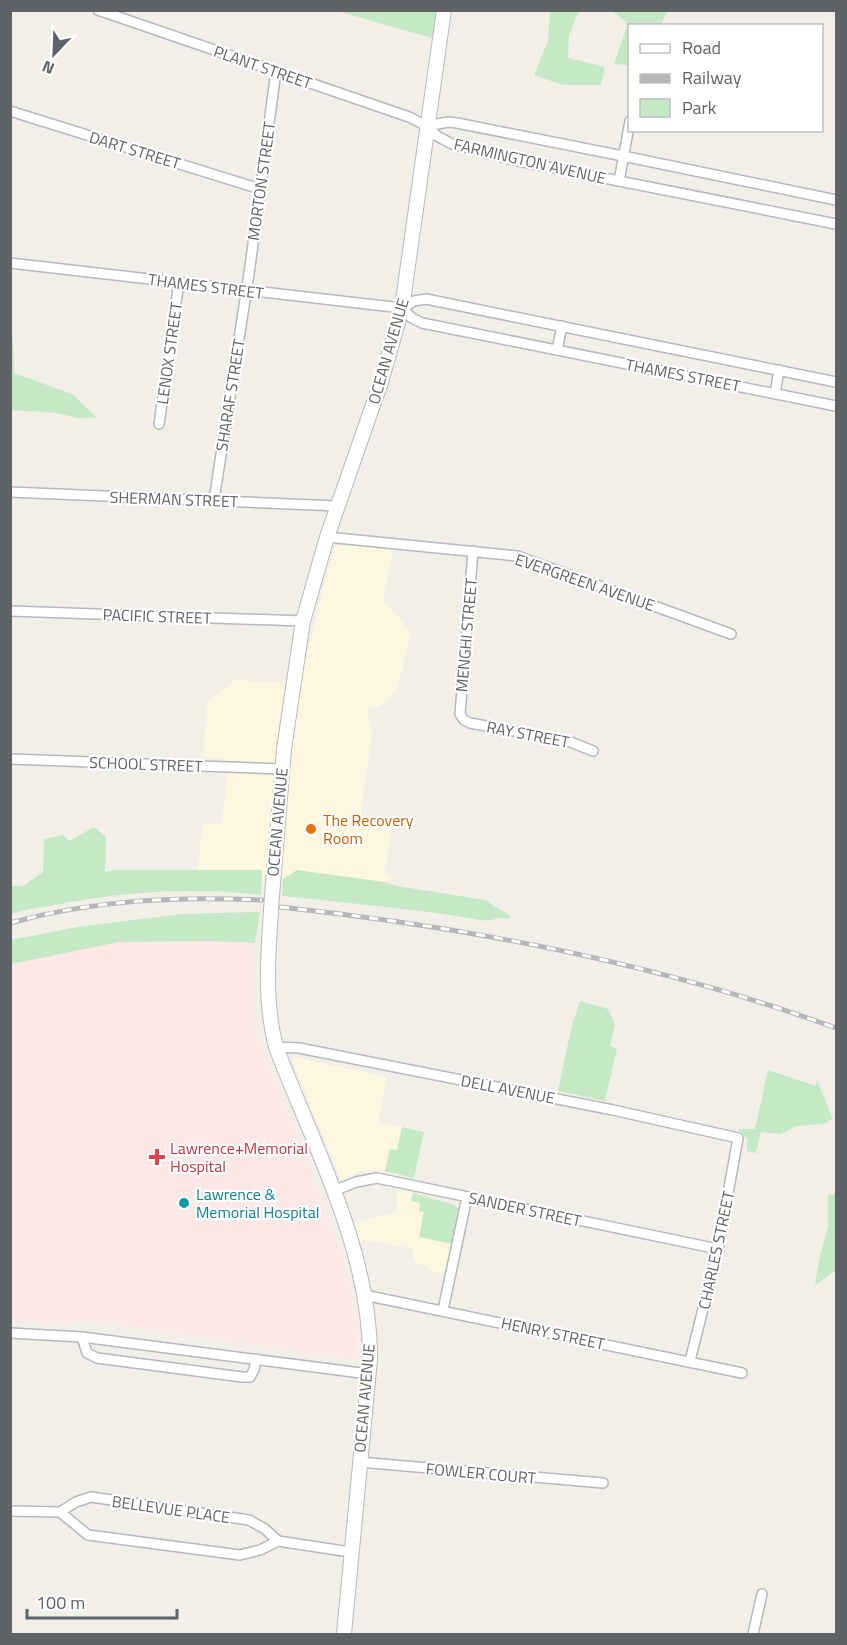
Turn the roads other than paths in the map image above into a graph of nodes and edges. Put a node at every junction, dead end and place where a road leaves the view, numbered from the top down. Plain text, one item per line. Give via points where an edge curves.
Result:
1 (98, 10) edge
2 (444, 10) edge
3 (276, 71) junction
4 (10, 111) edge
5 (427, 126) junction
6 (628, 132) edge
7 (623, 156) junction
8 (619, 181) junction
9 (260, 189) junction
10 (837, 201) edge
11 (837, 224) edge
12 (10, 264) edge
13 (179, 282) junction
14 (246, 290) junction
15 (402, 308) junction
16 (562, 326) junction
17 (557, 350) junction
18 (779, 370) junction
19 (837, 382) edge
20 (775, 393) junction
21 (837, 405) edge
22 (159, 424) dead end
23 (10, 492) edge
24 (214, 500) junction
25 (338, 506) junction
26 (327, 537) junction
27 (473, 551) junction
28 (10, 612) edge
29 (303, 621) junction
30 (731, 633) dead end
31 (462, 718) joint
32 (593, 751) dead end
33 (10, 759) edge
34 (282, 770) junction
35 (276, 1047) junction
36 (738, 1138) joint
37 (333, 1191) junction
38 (467, 1197) junction
39 (718, 1249) junction
40 (364, 1295) junction
41 (442, 1310) junction
42 (10, 1334) edge
43 (82, 1337) junction
44 (256, 1359) junction
45 (690, 1361) junction
46 (742, 1372) dead end
47 (369, 1374) junction
48 (359, 1462) junction
49 (603, 1483) dead end
50 (10, 1511) edge
51 (60, 1512) junction
52 (278, 1541) junction
53 (350, 1552) junction
54 (762, 1594) dead end
55 (344, 1635) edge
56 (753, 1635) edge

1 - 3 street, PLANT STREET
2 - 5 main road, OCEAN AVENUE
3 - 5 street, PLANT STREET
3 - 9 street, MORTON STREET
4 - 9 street, DART STREET
5 - 7 street, FARMINGTON AVENUE via 457,123
5 - 8 street, FARMINGTON AVENUE via 444,140 469,149
5 - 15 main road, OCEAN AVENUE
6 - 7 street
7 - 8 street
7 - 10 street, FARMINGTON AVENUE
8 - 11 street, FARMINGTON AVENUE
9 - 14 street, MORTON STREET
12 - 13 street, THAMES STREET
13 - 14 street, THAMES STREET
13 - 22 street, LENOX STREET
14 - 15 street, THAMES STREET
14 - 24 street, SHARAF STREET
15 - 16 street, THAMES STREET via 426,300
15 - 17 street, THAMES STREET via 422,323
15 - 25 main road, OCEAN AVENUE
16 - 17 street
16 - 18 street, THAMES STREET
17 - 20 street, THAMES STREET
18 - 19 street, THAMES STREET
18 - 20 street
20 - 21 street, THAMES STREET
23 - 24 street, SHERMAN STREET
24 - 25 street, SHERMAN STREET
25 - 26 main road, OCEAN AVENUE
26 - 27 street, EVERGREEN AVENUE
26 - 29 main road, OCEAN AVENUE
27 - 30 street, EVERGREEN AVENUE via 517,556
27 - 31 street, MENGHI STREET via 459,705
28 - 29 street, PACIFIC STREET
29 - 34 main road, OCEAN AVENUE
31 - 32 street, RAY STREET via 475,724 568,741
33 - 34 street, SCHOOL STREET
34 - 35 main road, OCEAN AVENUE, bridge via 267,996
35 - 36 street, DELL AVENUE via 298,1048 613,1110
35 - 37 main road, OCEAN AVENUE
36 - 39 street, CHARLES STREET
37 - 38 street, SANDER STREET via 377,1178
37 - 40 main road, OCEAN AVENUE
38 - 39 street, SANDER STREET
38 - 41 street
39 - 45 street, CHARLES STREET
40 - 41 street, HENRY STREET
40 - 47 main road, OCEAN AVENUE
41 - 45 street, HENRY STREET
42 - 43 street
43 - 44 street
43 - 44 street via 87,1353 97,1358 242,1377 250,1377
44 - 47 street
45 - 46 street, HENRY STREET
47 - 48 main road, OCEAN AVENUE
48 - 49 street, FOWLER COURT
48 - 53 main road, OCEAN AVENUE
50 - 51 street, BELLEVUE PLACE
51 - 52 street, BELLEVUE PLACE via 91,1497 249,1520
51 - 52 street via 88,1535 240,1555
52 - 53 street, BELLEVUE PLACE
53 - 55 main road, OCEAN AVENUE
54 - 56 street

